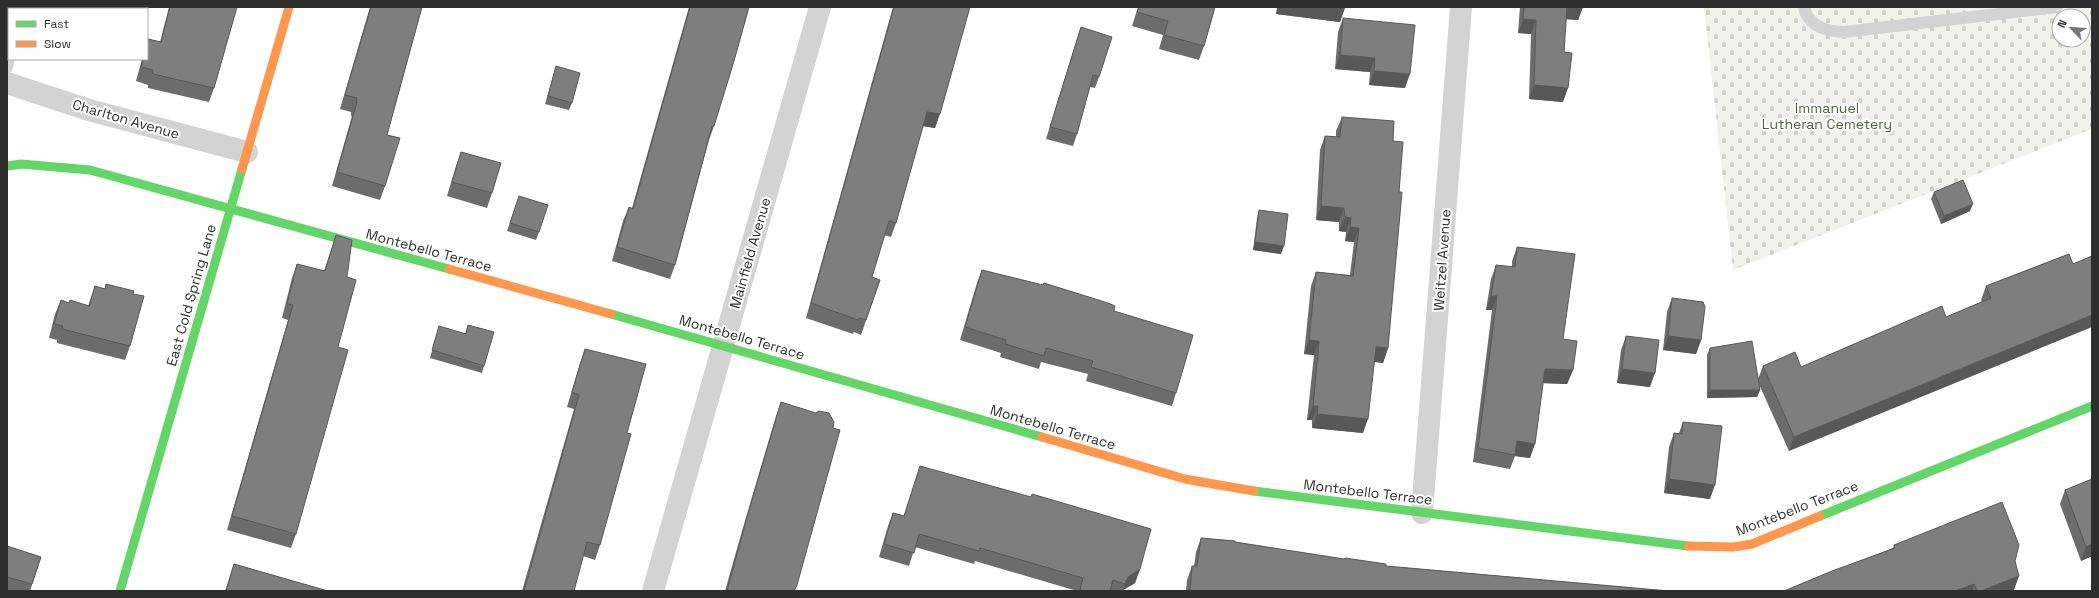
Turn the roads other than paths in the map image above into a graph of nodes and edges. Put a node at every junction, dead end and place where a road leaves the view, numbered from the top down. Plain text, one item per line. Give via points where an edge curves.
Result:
1 (289, 7) edge
2 (820, 7) edge
3 (1462, 7) edge
4 (1804, 7) edge
5 (2057, 7) edge
6 (1985, 11) edge
7 (7, 83) edge
8 (247, 152) junction
9 (7, 166) edge
10 (230, 210) junction
11 (723, 345) junction
12 (2092, 406) edge
13 (1422, 513) junction
14 (120, 591) edge
15 (653, 591) edge

1 - 8 street, East Cold Spring Lane
2 - 11 street, Mainfield Avenue
3 - 13 street, Weitzel Avenue
4 - 6 lane via 1814,24 1827,31 1844,32
5 - 6 lane
7 - 8 street, Charlton Avenue via 89,110
8 - 10 street, East Cold Spring Lane
9 - 10 street, Montebello Terrace via 21,164 90,170
10 - 11 street, Montebello Terrace
10 - 14 street, East Cold Spring Lane
11 - 13 street, Montebello Terrace via 1185,479
11 - 15 street, Mainfield Avenue
12 - 13 street, Montebello Terrace via 1752,544 1733,547 1687,546

